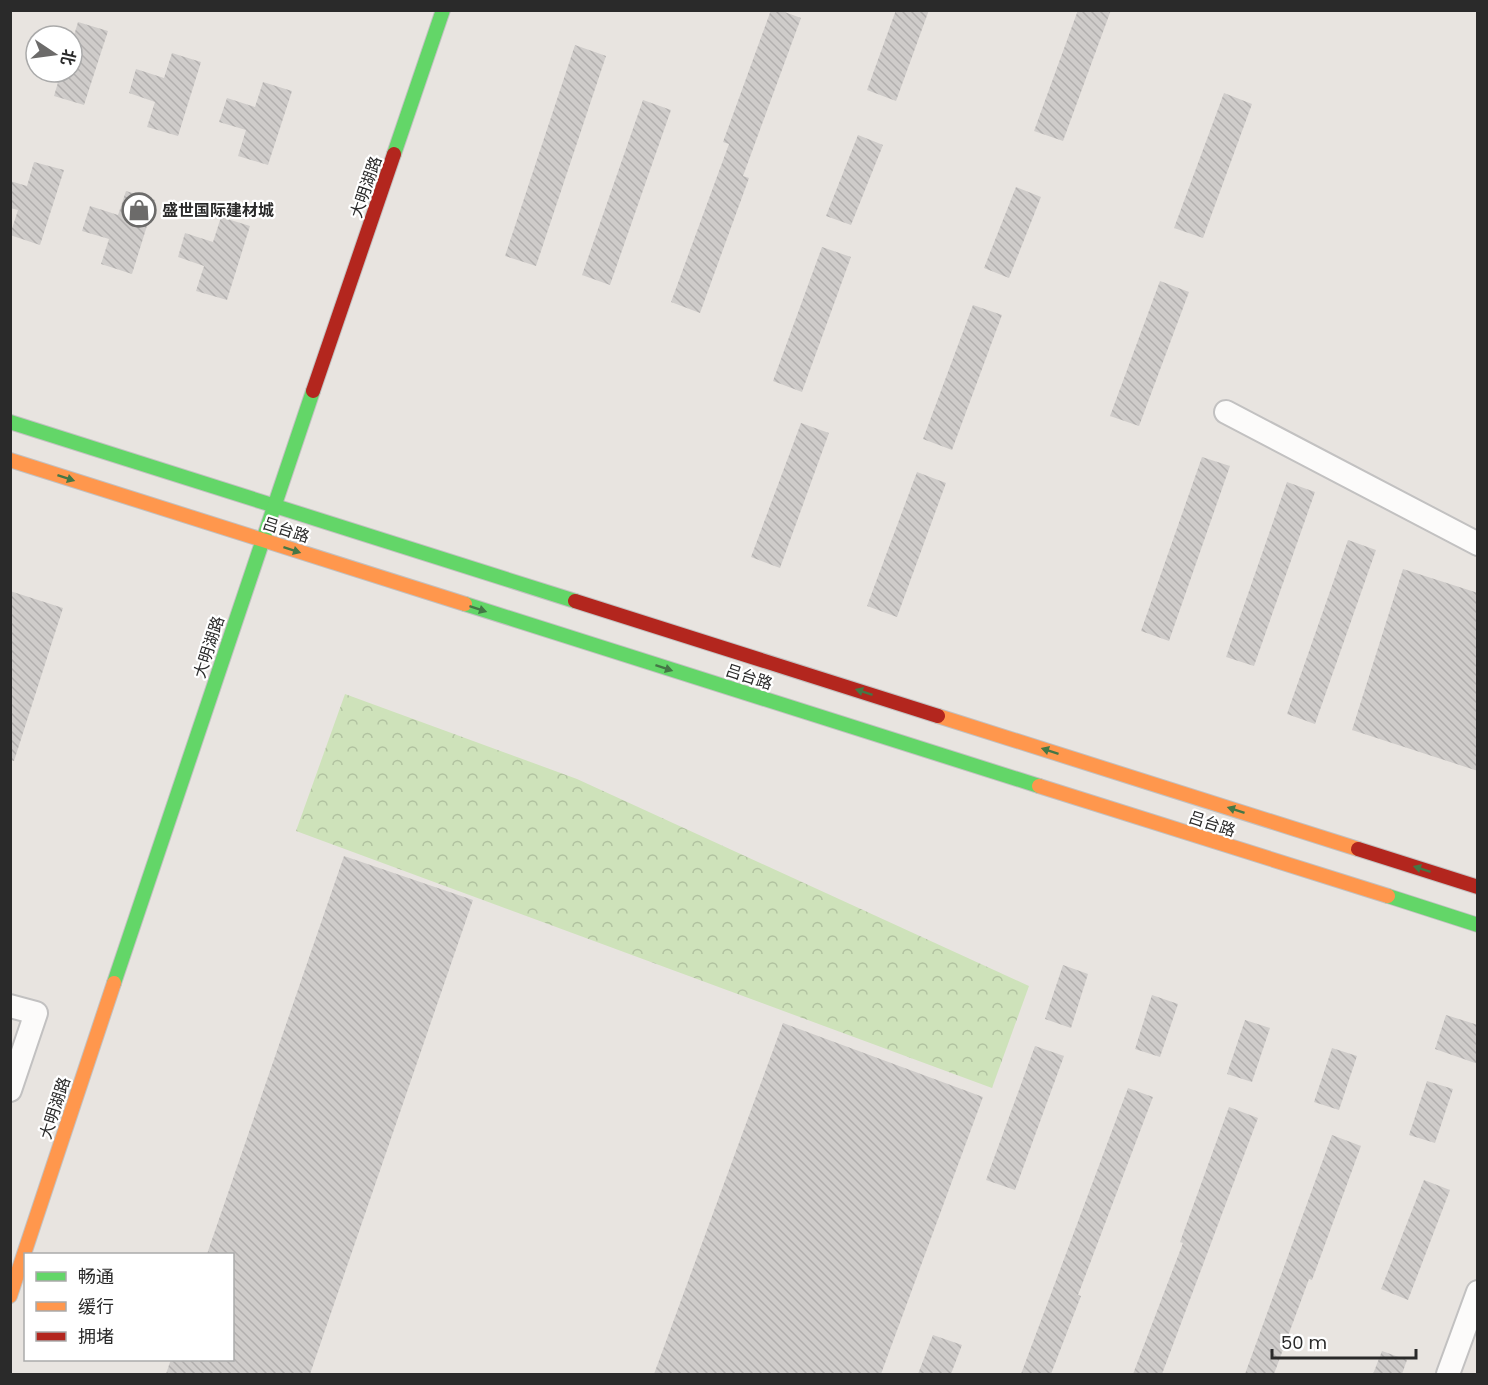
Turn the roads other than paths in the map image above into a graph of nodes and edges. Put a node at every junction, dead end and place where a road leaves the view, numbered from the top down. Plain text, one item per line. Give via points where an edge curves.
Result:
1 (443, 10) edge
2 (1226, 412) dead end
3 (10, 422) edge
4 (10, 460) edge
5 (275, 505) junction
6 (262, 540) junction
7 (1478, 544) edge
8 (1478, 886) edge
9 (1478, 926) edge
10 (10, 1006) edge
11 (10, 1090) edge
12 (24, 1253) edge
13 (24, 1254) edge
14 (1478, 1292) edge
15 (10, 1296) edge
16 (1448, 1374) edge

1 - 5 main road, 大明湖路
2 - 7 street
3 - 5 main road, 吕台路
4 -> 6 main road, 吕台路
5 - 6 main road, 大明湖路
8 -> 5 main road, 吕台路
6 -> 9 main road, 吕台路
6 - 12 main road, 大明湖路
10 - 11 street via 36,1013
13 - 15 main road, 大明湖路
14 - 16 street

